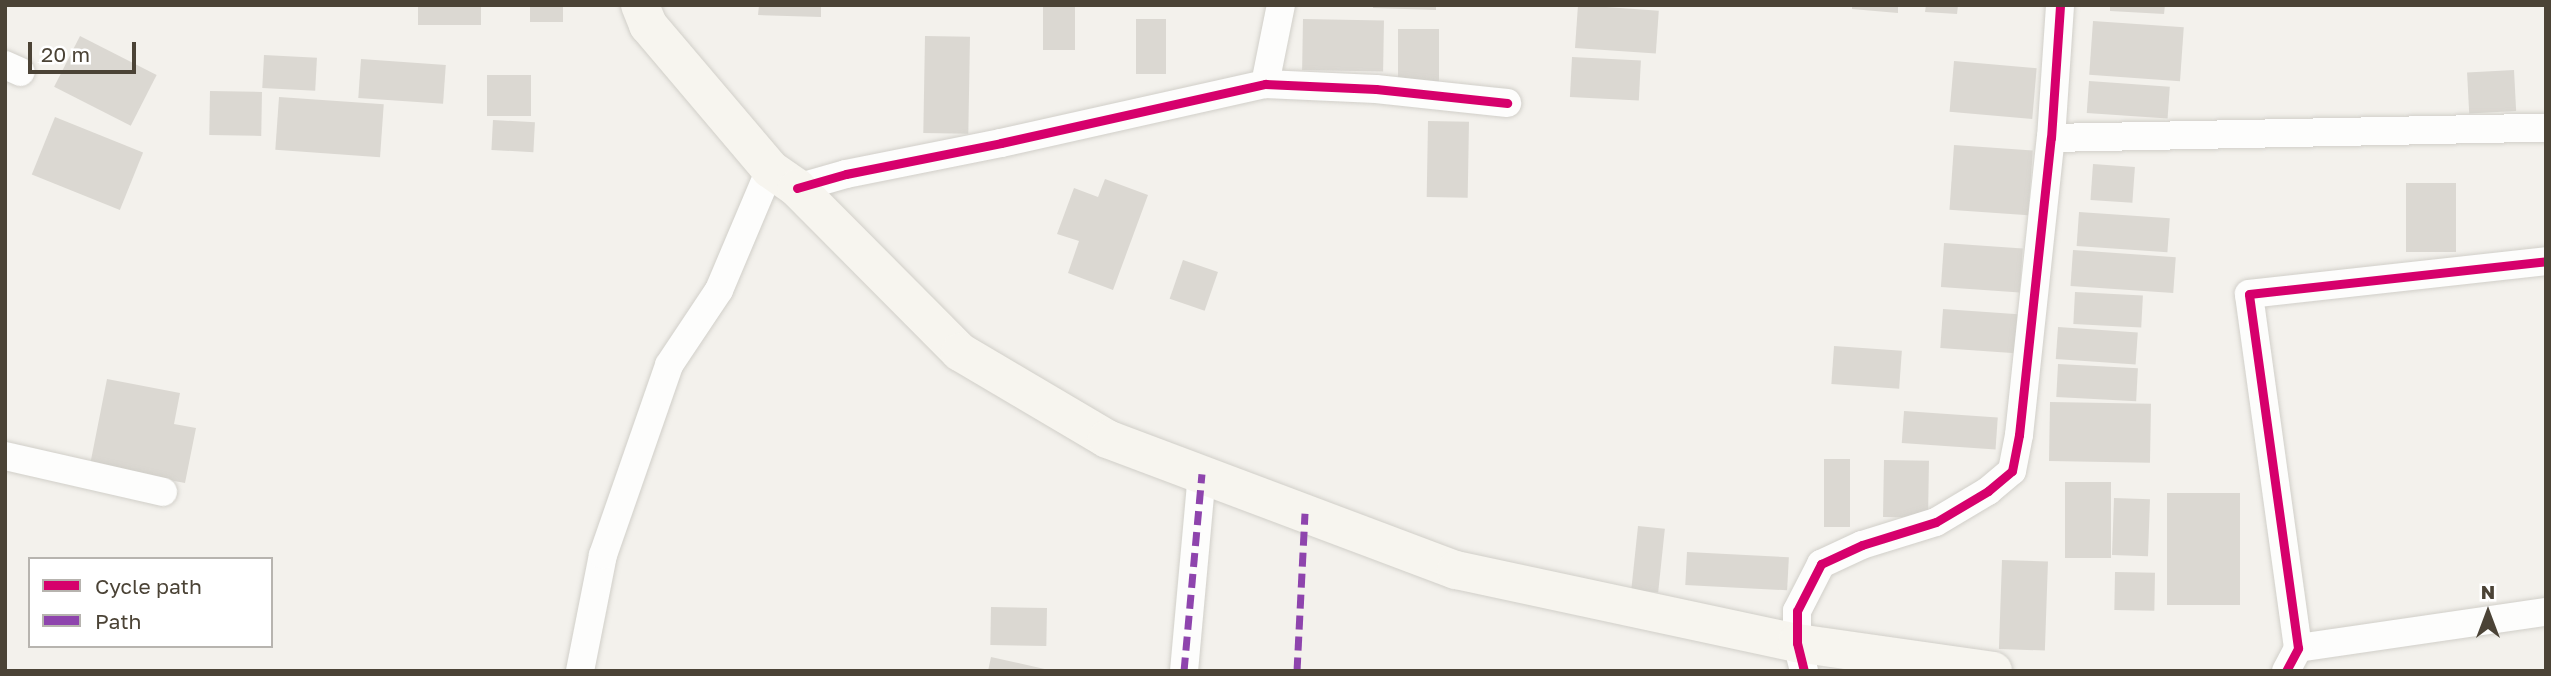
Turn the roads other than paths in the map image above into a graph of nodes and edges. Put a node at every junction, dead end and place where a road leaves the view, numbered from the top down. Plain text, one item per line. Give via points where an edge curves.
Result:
1 (640, 5) edge
2 (1281, 5) edge
3 (2060, 5) edge
4 (1265, 83) junction
5 (1507, 103) dead end
6 (2546, 128) edge
7 (2051, 138) junction
8 (783, 179) junction
9 (2546, 261) edge
10 (5, 456) edge
11 (1202, 474) junction
12 (163, 492) dead end
13 (2546, 612) edge
14 (1800, 657) edge
15 (2292, 660) edge
16 (580, 671) edge
17 (1184, 671) edge
18 (1993, 671) edge

1 - 8 main road via 648,25
2 - 4 street
3 - 7 street
4 - 5 street
4 - 8 street via 846,174
6 - 7 street
7 - 14 street via 2012,471 1936,522 1862,545 1821,564 1797,611
8 - 11 main road via 960,352 1108,439
8 - 16 street via 669,365 604,555
9 - 15 street via 2249,295
10 - 12 street
11 - 14 main road via 1456,570
11 - 17 street
13 - 15 street
14 - 18 main road

